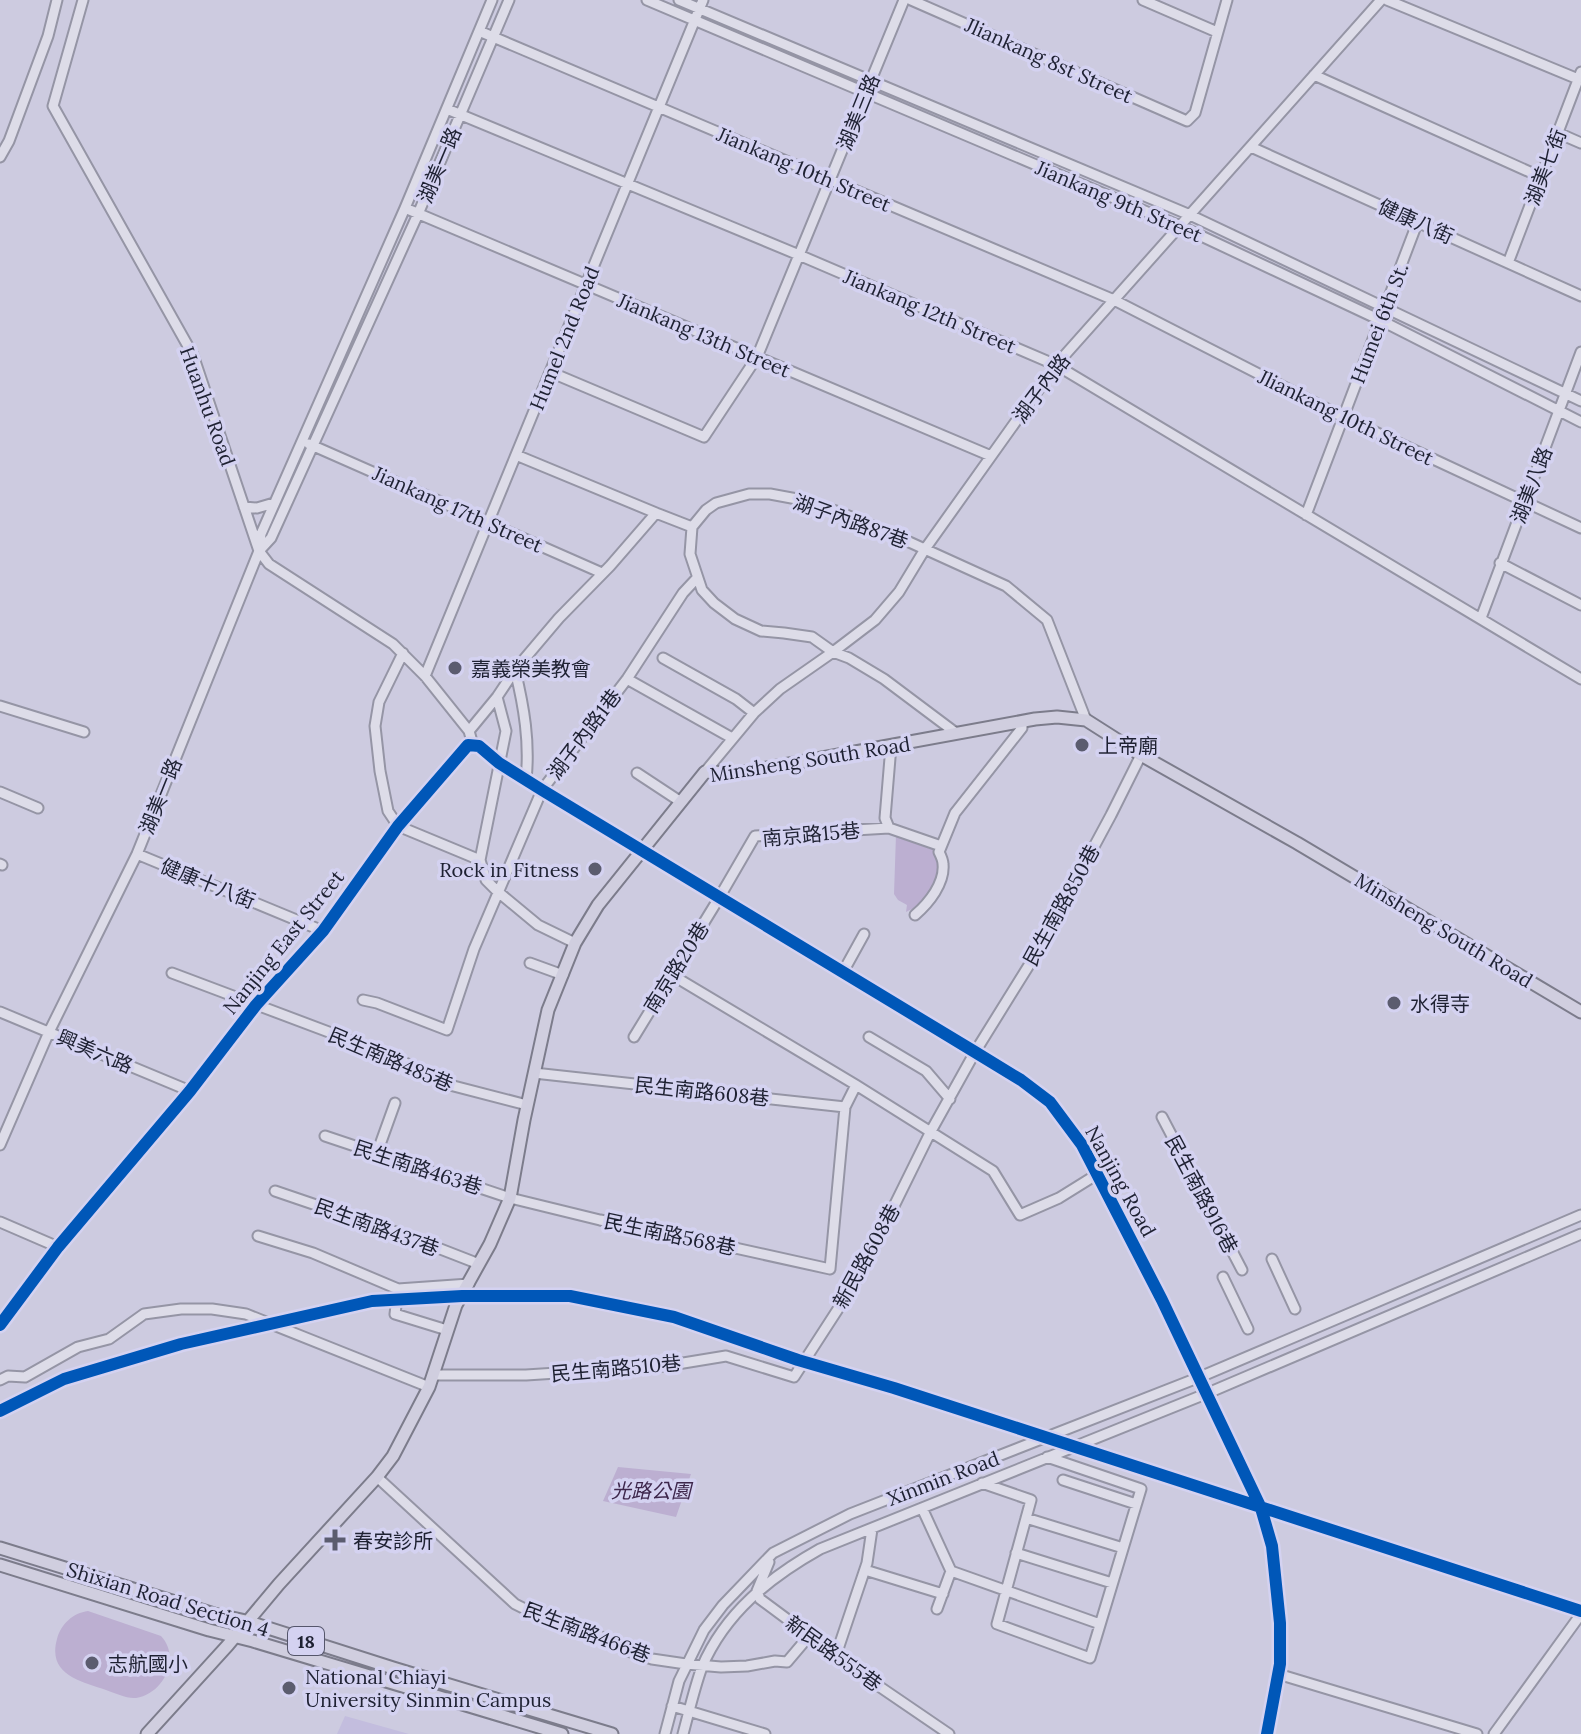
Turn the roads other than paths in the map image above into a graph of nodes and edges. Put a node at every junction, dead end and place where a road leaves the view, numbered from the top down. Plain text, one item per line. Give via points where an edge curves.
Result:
1 (57, 0) edge
2 (83, 0) edge
3 (492, 0) edge
4 (509, 0) edge
5 (647, 0) edge
6 (679, 0) edge
7 (904, 0) edge
8 (911, 0) edge
9 (1143, 0) edge
10 (1227, 0) edge
11 (1381, 0) edge
12 (1387, 0) edge
13 (701, 4) edge
14 (695, 19) junction
15 (479, 31) junction
16 (1217, 32) junction
17 (493, 37) junction
18 (1314, 75) junction
19 (1580, 76) edge
20 (871, 80) junction
21 (866, 92) junction
22 (659, 106) junction
23 (447, 109) junction
24 (460, 115) junction
25 (1558, 133) junction
26 (1581, 143) edge
27 (1251, 147) junction
28 (0, 157) edge
29 (1541, 177) junction
30 (829, 181) junction
31 (627, 184) junction
32 (405, 208) junction
33 (418, 214) junction
34 (1190, 215) junction
35 (1418, 221) junction
36 (1180, 226) junction
37 (799, 255) junction
38 (1508, 263) junction
39 (586, 284) junction
40 (1581, 296) edge
41 (1114, 300) junction
42 (1385, 308) junction
43 (1380, 320) junction
44 (1581, 352) edge
45 (757, 357) junction
46 (1056, 365) junction
47 (550, 372) junction
48 (1565, 394) junction
49 (1581, 401) edge
50 (1559, 412) junction
51 (1343, 417) junction
52 (1581, 422) edge
53 (302, 440) junction
54 (313, 445) junction
55 (516, 455) junction
56 (991, 456) junction
57 (1524, 502) junction
58 (274, 503) junction
59 (244, 507) junction
60 (656, 513) junction
61 (1306, 515) junction
62 (488, 522) junction
63 (692, 527) junction
64 (1581, 528) edge
65 (925, 549) junction
66 (259, 551) junction
67 (1500, 563) junction
68 (602, 573) junction
69 (697, 578) junction
70 (1581, 605) edge
71 (1481, 618) junction
72 (833, 652) junction
73 (403, 653) junction
74 (663, 658) dead end
75 (515, 670) junction
76 (425, 676) junction
77 (627, 679) junction
78 (1581, 679) edge
79 (497, 697) junction
80 (0, 706) edge
81 (754, 713) junction
82 (1086, 720) junction
83 (1022, 722) junction
84 (469, 731) junction
85 (84, 732) dead end
86 (956, 733) junction
87 (732, 738) junction
88 (473, 745) junction
89 (891, 746) junction
90 (1141, 755) junction
91 (499, 763) junction
92 (705, 772) junction
93 (637, 773) dead end
94 (526, 780) junction
95 (542, 790) junction
96 (0, 792) edge
97 (681, 802) junction
98 (38, 808) dead end
99 (398, 826) junction
100 (889, 828) junction
101 (941, 846) junction
102 (642, 849) junction
103 (137, 854) junction
104 (480, 860) junction
105 (497, 891) junction
106 (719, 898) junction
107 (915, 915) dead end
108 (323, 931) junction
109 (864, 934) dead end
110 (575, 943) junction
111 (530, 963) dead end
112 (843, 972) junction
113 (172, 973) dead end
114 (563, 975) junction
115 (672, 975) junction
116 (363, 1000) dead end
117 (256, 1005) junction
118 (0, 1012) edge
119 (1581, 1012) edge
120 (49, 1032) junction
121 (634, 1037) dead end
122 (869, 1037) dead end
123 (975, 1052) junction
124 (534, 1073) junction
125 (856, 1085) junction
126 (190, 1091) junction
127 (950, 1099) junction
128 (395, 1103) dead end
129 (527, 1105) junction
130 (845, 1107) junction
131 (1162, 1117) dead end
132 (931, 1131) junction
133 (325, 1136) dead end
134 (0, 1145) edge
135 (377, 1153) junction
136 (1096, 1175) junction
137 (275, 1191) dead end
138 (510, 1198) junction
139 (1581, 1215) edge
140 (0, 1222) edge
141 (1581, 1234) edge
142 (258, 1236) dead end
143 (58, 1247) junction
144 (1272, 1259) dead end
145 (479, 1264) junction
146 (1242, 1270) dead end
147 (1223, 1277) dead end
148 (469, 1284) junction
149 (398, 1289) junction
150 (1295, 1309) dead end
151 (0, 1325) edge
152 (1248, 1329) dead end
153 (447, 1330) junction
154 (794, 1377) joint
155 (1200, 1377) junction
156 (0, 1380) edge
157 (432, 1381) junction
158 (1208, 1393) junction
159 (1047, 1457) junction
160 (377, 1477) junction
161 (1063, 1480) dead end
162 (982, 1483) junction
163 (1136, 1504) junction
164 (922, 1508) junction
165 (1026, 1518) junction
166 (872, 1529) junction
167 (0, 1548) edge
168 (1123, 1548) junction
169 (773, 1553) junction
170 (1016, 1553) junction
171 (0, 1565) edge
172 (865, 1570) junction
173 (951, 1571) junction
174 (1112, 1583) junction
175 (757, 1591) junction
176 (1006, 1592) junction
177 (943, 1594) junction
178 (937, 1609) dead end
179 (1581, 1614) edge
180 (246, 1621) junction
181 (1100, 1624) junction
182 (235, 1636) junction
183 (809, 1636) junction
184 (836, 1655) junction
185 (686, 1664) junction
186 (703, 1666) junction
187 (1278, 1674) junction
188 (672, 1706) junction
189 (689, 1710) junction
190 (147, 1734) edge
191 (562, 1734) edge
192 (612, 1734) edge
193 (665, 1734) edge
194 (683, 1734) edge
195 (765, 1734) edge
196 (949, 1734) edge
197 (1267, 1734) edge
198 (1477, 1734) edge
199 (1494, 1734) edge

1 - 28 street
2 - 59 street, Huanhu Road via 53,106 193,355
3 - 15 street
4 - 17 street, 湖美一路
5 - 14 street, Jiankang 9th Street
6 - 13 street, Jiankang 9th Street
7 - 20 street, 湖美三路
8 - 16 street, Jliankang 8st Street via 1187,121 1195,113
9 - 16 street
10 - 16 street
11 - 18 street, 湖子內路
12 - 19 street
13 - 14 street, Humel 2nd Road
13 - 20 street, Jiankang 9th Street
14 - 21 street, Jiankang 9th Street
14 - 22 street, Humel 2nd Road
15 - 17 street
15 - 23 street
17 - 22 street, Jiankang 10th Street
17 - 24 street, 湖美一路
18 - 27 street, 湖子內路
18 - 29 street
19 - 25 street, 湖美七街
20 - 21 street, 湖美三路
20 - 34 street, Jiankang 9th Street
21 - 30 street, 湖美三路
21 - 36 street, Jiankang 9th Street
22 - 30 street, Jiankang 10th Street
22 - 31 street, Humel 2nd Road
23 - 24 street, 湖美一路
23 - 32 street
24 - 31 street, Jiankang 12th Street
24 - 33 street, 湖美一路
25 - 26 street
25 - 29 street, 湖美七街
27 - 34 street, 湖子內路
27 - 35 street, 健康八街
29 - 38 street, 湖美七街
30 - 37 street, 湖美三路
30 - 41 street, Jiankang 10th Street
31 - 37 street, Jiankang 12th Street
31 - 39 street, Humel 2nd Road
32 - 33 street, 湖美一路
32 - 53 street
33 - 39 street, Jiankang 13th Street
33 - 54 street, 湖美一路
34 - 36 street, 湖子內路
34 - 42 street, Jiankang 9th Street
35 - 38 street, 健康八街
35 - 42 street, Humei 6th St.
36 - 41 street, 湖子內路
36 - 43 street, Jiankang 9th Street
37 - 45 street, 湖美三路
37 - 46 street, Jiankang 12th Street
38 - 40 street, 健康八街
39 - 45 street, Jiankang 13th Street
39 - 47 street, Humel 2nd Road
41 - 46 street, 湖子內路
41 - 51 street, Jliankang 10th Street
42 - 43 street, Humei 6th St.
42 - 48 street, Jiankang 9th Street
43 - 50 street, Jiankang 9th Street
43 - 51 street, Humei 6th St.
44 - 48 street, 湖美八路
45 - 47 street, 湖美三路 via 704,437
45 - 56 street, Jiankang 13th Street
46 - 56 street, 湖子內路
46 - 61 street, Jiankang 12th Street
47 - 55 street, Humel 2nd Road
48 - 49 street, Jiankang 9th Street
48 - 50 street, 湖美八路
50 - 52 street, Jiankang 9th Street
50 - 57 street, 湖美八路
51 - 57 street, Jliankang 10th Street
51 - 61 street, Humei 6th St.
53 - 54 street
53 - 58 street
54 - 62 street, Jiankang 17th Street
54 - 66 street, 湖美一路 via 271,538
55 - 60 street
55 - 62 street, Humel 2nd Road
56 - 65 street, 湖子內路
57 - 64 street, Jliankang 10th Street
57 - 67 street, 湖美八路
58 - 59 street
58 - 66 street
59 - 66 street, Huanhu Road
60 - 63 street
60 - 68 street
61 - 71 street, Jiankang 12th Street
62 - 68 street, Jiankang 17th Street
62 - 76 street, Humel 2nd Road
63 - 65 street, 湖子內路87巷 via 716,503 770,494 839,512
63 - 69 street via 690,554
65 - 72 street, 湖子內路 via 875,620
65 - 82 street, 湖子內路87巷 via 1006,586 1047,620
66 - 73 street via 269,564
66 - 103 street, 湖美一路
67 - 70 street
67 - 71 street, 湖美八路
68 - 75 street
69 - 72 street via 714,603 735,619 761,631 812,637
69 - 77 street, 湖子內路1巷
71 - 78 street, Jiankang 12th Street
72 - 81 street, 湖子內路
72 - 86 street via 884,679
73 - 76 street
73 - 99 street via 379,702 375,726 388,811
74 - 81 street
75 - 79 street
75 - 94 street via 526,722
76 - 84 street
77 - 87 street, 湖子內路1巷
77 - 95 street, 湖子內路1巷
79 - 84 street
79 - 91 street via 506,731
80 - 85 street
81 - 87 street, 湖子內路
82 - 83 main road, Minsheng South Road
82 - 90 main road, Minsheng South Road
83 - 86 main road, Minsheng South Road
83 - 101 street via 955,813
84 - 88 street
86 - 89 main road, Minsheng South Road
87 - 92 street, 湖子內路
88 - 91 street
88 - 99 street, Nanjing East Street
89 - 92 main road, Minsheng South Road via 740,773
89 - 100 street, 南京路15巷 via 885,818
90 - 119 main road, Minsheng South Road
90 - 123 street, 民生南路850巷 via 1039,949
91 - 94 street
91 - 104 street
92 - 97 main road, Minsheng South Road
93 - 97 street
94 - 95 street
95 - 102 street
95 - 105 street, 湖子內路1巷
96 - 98 street
97 - 102 main road, Minsheng South Road
99 - 104 street
99 - 108 street, Nanjing East Street
100 - 101 street, 南京路15巷
100 - 106 street, 南京路15巷 via 755,836
101 - 107 street via 939,885
102 - 106 street, Nanjing Road
102 - 110 main road, Minsheng South Road
103 - 108 street, 健康十八街
103 - 120 street, 湖美一路
104 - 105 street via 486,880
105 - 110 street via 538,925
105 - 116 street, 湖子內路1巷 via 447,1030
106 - 112 street, Nanjing Road
106 - 115 street, 南京路20巷
108 - 117 street, Nanjing East Street
109 - 112 street
110 - 114 main road, Minsheng South Road
111 - 114 street
112 - 123 street, Nanjing Road
113 - 117 street, 民生南路485巷
114 - 124 main road, Minsheng South Road via 548,1010
115 - 121 street, 南京路20巷
115 - 125 street
117 - 126 street, Nanjing East Street
117 - 129 street, 民生南路485巷 via 432,1074 442,1083
118 - 120 street, 興美六路
120 - 126 street, 興美六路
120 - 134 street, 湖美一路
122 - 127 street via 926,1071
123 - 127 street, 民生南路850巷
123 - 136 street, Nanjing Road via 1050,1102 1082,1145
124 - 129 main road, Minsheng South Road
124 - 130 street, 民生南路608巷
125 - 130 street
125 - 132 street
126 - 143 street, Nanjing East Street
127 - 132 street, 新民路608巷
128 - 135 street
129 - 138 main road, Minsheng South Road
130 - 138 street, 民生南路568巷 via 830,1269
131 - 146 street, 民生南路916巷
132 - 136 street via 993,1171 1020,1215
132 - 154 street, 新民路608巷 via 860,1275
133 - 135 street, 民生南路463巷
135 - 138 street, 民生南路463巷
136 - 155 street, Nanjing Road
137 - 145 street, 民生南路437巷
138 - 145 main road, Minsheng South Road
139 - 155 street, Xinmin Road
140 - 143 street
141 - 158 street, Xinmin Road
142 - 149 street
143 - 151 street, Nanjing East Street
144 - 150 street
145 - 148 main road, Minsheng South Road
147 - 152 street
148 - 149 street
148 - 153 main road, Minsheng South Road
149 - 153 street via 395,1314
153 - 157 main road, Minsheng South Road
154 - 157 street, 民生南路510巷 via 726,1356 665,1366
155 - 158 street, Nanjing Road
155 - 169 street, Xinmin Road via 850,1514
156 - 157 street via 25,1377 78,1347 109,1339 144,1314 212,1309 246,1314
157 - 160 main road, Minsheng South Road
158 - 159 street, Xinmin Road
158 - 187 street, Nanjing Road via 1261,1508 1272,1546 1280,1623
159 - 162 street, Xinmin Road
159 - 163 street via 1141,1489
160 - 180 main road, Minsheng South Road
160 - 185 street, 民生南路466巷 via 515,1604 639,1655
161 - 163 street
162 - 164 street, Xinmin Road
162 - 165 street via 1031,1500
163 - 168 street
164 - 166 street, Xinmin Road
164 - 173 street
165 - 168 street
165 - 170 street
166 - 172 street
166 - 175 street, Xinmin Road via 820,1549
167 - 180 main road, Shixian Road Section 4 / 18
168 - 174 street
169 - 175 street
169 - 185 street, Xinmin Road via 723,1605
170 - 174 street
170 - 176 street
171 - 182 main road, Shixian Road Section 4 / 18
172 - 177 street
172 - 184 street
173 - 176 street
173 - 177 street
174 - 181 street
175 - 183 street, 新民路555巷 via 760,1599
175 - 186 street, Xinmin Road via 736,1613
176 - 181 street
176 - 181 street via 997,1624 1090,1658
177 - 178 street
179 - 199 street
180 - 182 main road, Minsheng South Road
180 - 192 main road, Shixian Road Section 4 / 18
182 - 190 main road, Minsheng South Road
182 - 191 main road, Shixian Road Section 4 / 18
183 - 184 street, 新民路555巷
183 - 186 street, 民生南路466巷 via 787,1662
184 - 196 street, 新民路555巷
185 - 186 street, 民生南路466巷
185 - 188 street, Xinmin Road
186 - 189 street, Xinmin Road
187 - 197 street, Nanjing Road
187 - 198 street
188 - 189 street
188 - 193 street, Xinmin Road
189 - 194 street, Xinmin Road
189 - 195 street

